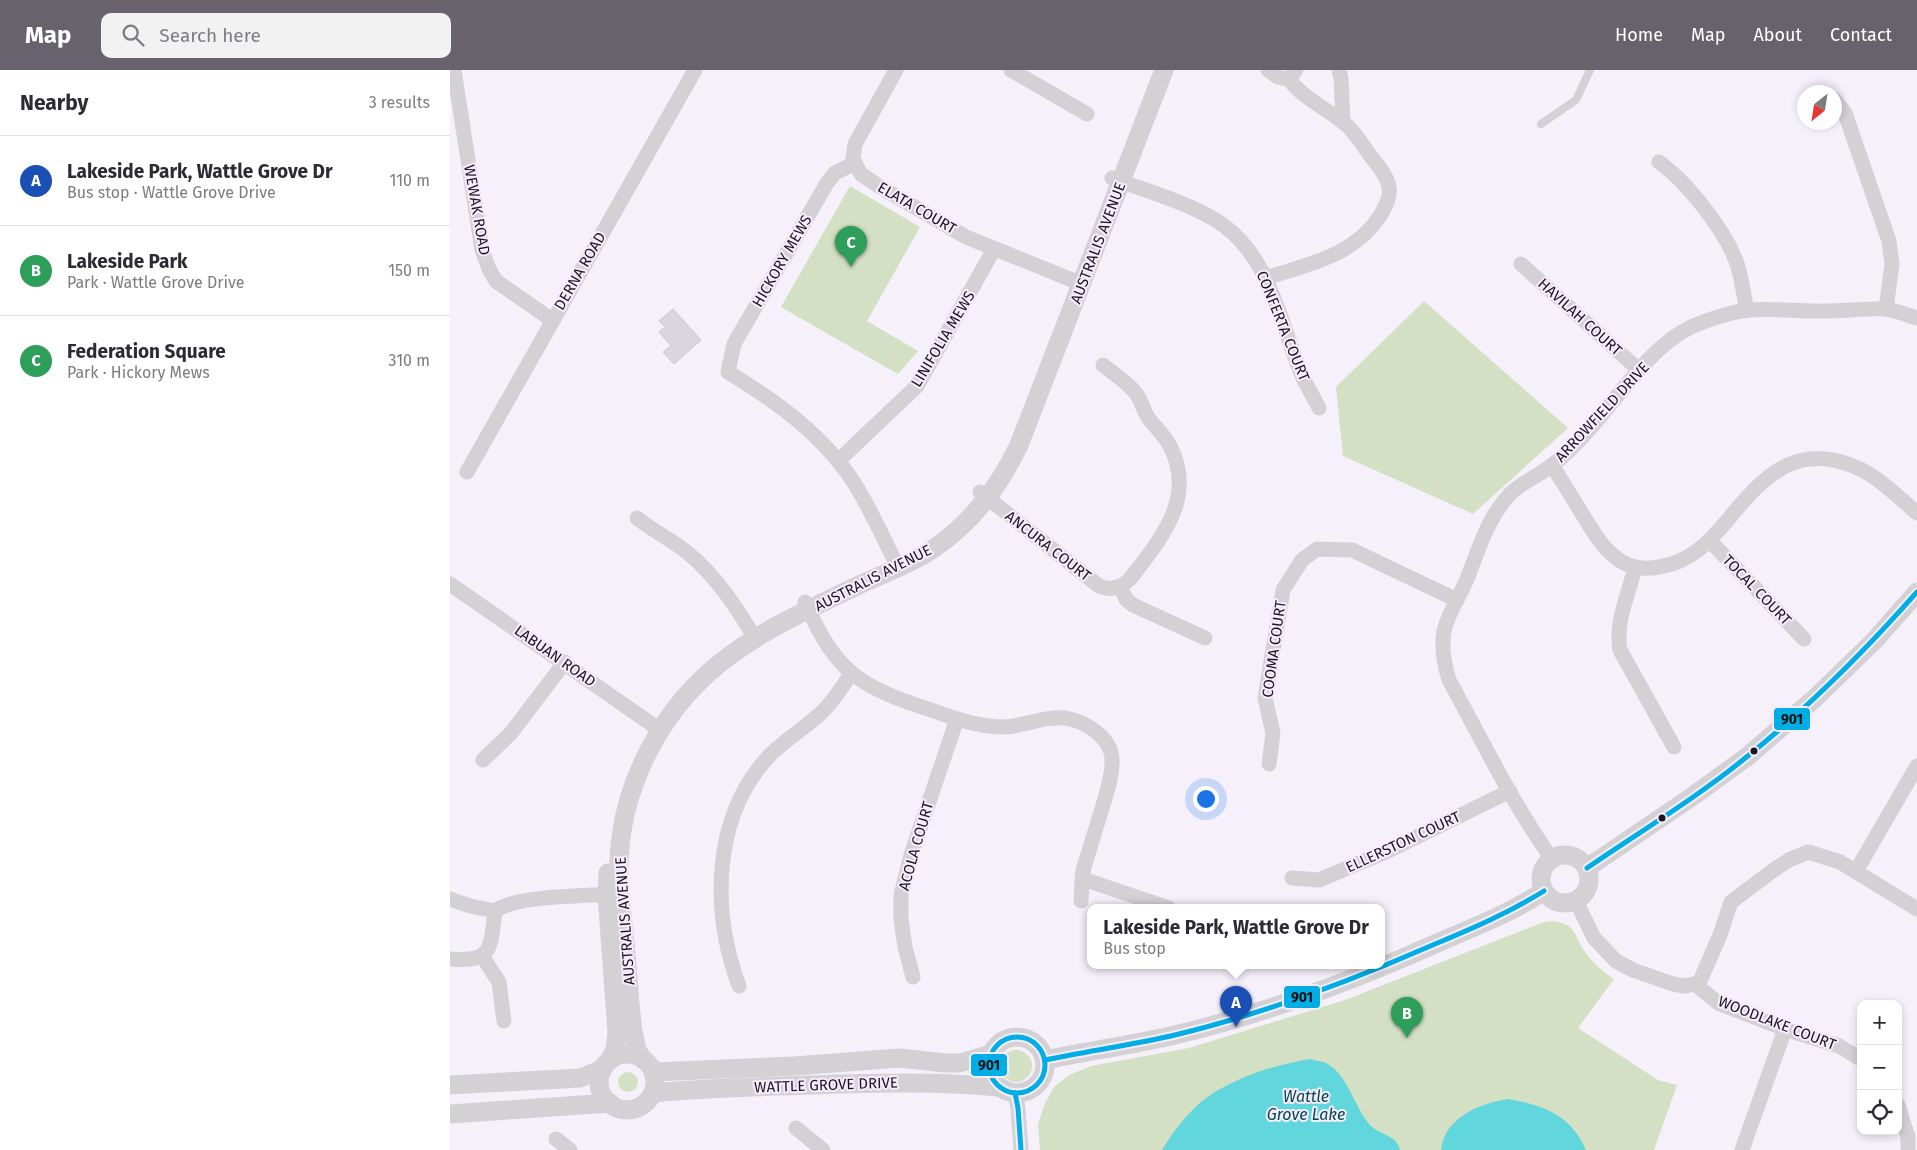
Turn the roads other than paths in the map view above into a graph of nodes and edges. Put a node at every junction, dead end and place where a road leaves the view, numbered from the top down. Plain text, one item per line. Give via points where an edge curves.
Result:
1 (454, 70) edge
2 (695, 70) edge
3 (896, 70) edge
4 (1011, 70) edge
5 (1154, 70) edge
6 (1164, 70) edge
7 (1268, 70) edge
8 (1339, 70) edge
9 (1590, 70) edge
10 (1294, 75) edge
11 (1842, 110) edge
12 (1087, 114) dead end
13 (1343, 122) junction
14 (1541, 124) dead end
15 (1658, 162) dead end
16 (855, 163) junction
17 (1117, 179) junction
18 (994, 249) junction
19 (1521, 264) dead end
20 (1266, 278) junction
21 (1078, 282) junction
22 (1886, 309) junction
23 (1747, 310) junction
24 (1917, 318) edge
25 (552, 320) junction
26 (1103, 365) dead end
27 (1639, 370) junction
28 (1320, 408) dead end
29 (838, 462) junction
30 (1552, 465) junction
31 (467, 472) dead end
32 (984, 495) junction
33 (1917, 513) edge
34 (637, 518) dead end
35 (1710, 541) junction
36 (895, 563) junction
37 (1635, 568) junction
38 (450, 584) edge
39 (1120, 587) junction
40 (1917, 592) edge
41 (1458, 600) junction
42 (807, 606) junction
43 (752, 634) junction
44 (1205, 638) dead end
45 (1804, 639) dead end
46 (565, 662) junction
47 (851, 674) junction
48 (957, 719) junction
49 (656, 727) junction
50 (1674, 747) dead end
51 (483, 760) dead end
52 (1269, 764) dead end
53 (1917, 766) edge
54 (1510, 791) junction
55 (1552, 859) junction
56 (1587, 868) junction
57 (1856, 871) junction
58 (1292, 878) dead end
59 (1083, 879) junction
60 (1544, 891) junction
61 (614, 894) junction
62 (450, 899) edge
63 (1081, 901) dead end
64 (1576, 901) junction
65 (1157, 904) edge
66 (1917, 909) edge
67 (494, 910) junction
68 (482, 956) junction
69 (450, 959) edge
70 (1385, 967) edge
71 (1380, 969) edge
72 (913, 977) dead end
73 (1695, 984) junction
74 (739, 986) dead end
75 (504, 1021) dead end
76 (1785, 1029) junction
77 (991, 1054) junction
78 (1857, 1057) edge
79 (1045, 1060) junction
80 (606, 1065) junction
81 (648, 1066) junction
82 (450, 1085) edge
83 (1007, 1090) junction
84 (653, 1092) junction
85 (610, 1103) junction
86 (450, 1114) edge
87 (1902, 1118) edge
88 (796, 1128) dead end
89 (556, 1139) dead end
90 (570, 1150) edge
91 (823, 1150) edge
92 (1021, 1150) edge
93 (1742, 1150) edge
94 (1908, 1150) edge

1 - 25 street, WEWAK ROAD via 482,250 489,269 496,281
2 - 25 street, DERNA ROAD
3 - 16 street via 858,138 854,150
4 - 12 street
5 - 17 street, AUSTRALIS AVENUE
6 - 17 street, AUSTRALIS AVENUE
7 - 10 street via 1278,76
8 - 13 street
9 - 14 lane via 1576,100
10 - 13 street via 1294,86
11 - 22 street via 1889,241 1892,264
13 - 20 street via 1386,177 1389,193 1386,206 1364,236 1344,250
15 - 23 street via 1672,172 1719,228 1737,264
16 - 18 street, ELATA COURT via 861,174 877,185 954,231
16 - 29 street, HICKORY MEWS via 835,173 827,183 734,344 728,372 783,409
17 - 20 street, CONFERTA COURT via 1187,206 1220,223 1247,248
17 - 21 street, AUSTRALIS AVENUE
18 - 21 street, ELATA COURT
18 - 29 street, LINIFOLIA MEWS via 917,386
19 - 27 street, HAVILAH COURT
20 - 28 street, CONFERTA COURT via 1304,379
21 - 32 street, AUSTRALIS AVENUE via 1006,452
22 - 23 street, ARROWFIELD DRIVE via 1818,312
22 - 24 street, ARROWFIELD DRIVE
23 - 27 street, ARROWFIELD DRIVE via 1692,326 1677,334
25 - 31 street, DERNA ROAD
26 - 39 street via 1135,391 1148,417 1171,448 1179,477 1178,502 1170,523 1130,579
27 - 30 street, ARROWFIELD DRIVE via 1585,434
29 - 36 street via 867,504
30 - 37 street via 1601,544
30 - 41 street, ARROWFIELD DRIVE via 1509,495 1477,549
32 - 36 street, AUSTRALIS AVENUE
32 - 39 street, ANCURA COURT via 1099,586 1106,589
33 - 35 street via 1861,469 1837,461 1798,461 1762,480
34 - 43 street via 700,564 726,593
35 - 37 street via 1678,562 1648,569
35 - 45 street, TOCAL COURT
36 - 42 street, AUSTRALIS AVENUE
37 - 50 street via 1620,624 1620,650
38 - 46 street, LABUAN ROAD
39 - 44 street via 1132,605
40 - 56 street via 1875,640 1748,756
41 - 52 street, COOMA COURT via 1352,550 1317,549 1302,560 1283,590 1265,698 1273,732
41 - 54 street, ARROWFIELD DRIVE via 1444,631 1443,649 1449,680
42 - 43 street, AUSTRALIS AVENUE
42 - 47 street via 822,639
43 - 49 street, AUSTRALIS AVENUE via 728,644 701,667 678,690
46 - 49 street, LABUAN ROAD
46 - 51 street via 512,733
47 - 48 street via 891,697
47 - 74 street via 822,713 772,753 755,772 731,818 725,841 721,888 729,959
48 - 59 street via 1003,727 1051,717 1072,719 1085,724 1107,741 1112,756 1111,777
48 - 72 street, ACOLA COURT via 910,855 901,895 905,947
49 - 61 street, AUSTRALIS AVENUE via 638,751 620,797 612,841
53 - 57 street
54 - 55 street, ARROWFIELD DRIVE
54 - 58 street, ELLERSTON COURT via 1390,850 1319,880
55 - 56 street via 1571,856
55 - 60 street via 1541,877
56 - 64 street via 1587,890
57 - 66 street
57 - 73 street via 1808,852 1775,868 1731,902 1700,980
59 - 63 street
59 - 65 street
60 - 64 street via 1547,896 1564,904
60 - 70 street via 1528,902
61 - 67 street via 520,900
61 - 80 street, AUSTRALIS AVENUE via 617,1032 615,1049
61 - 81 street, AUSTRALIS AVENUE via 633,1031 637,1050
62 - 67 street
64 - 73 street via 1594,938 1616,962 1673,984
67 - 68 street via 489,950
68 - 69 street
68 - 75 street via 499,982
71 - 79 street via 1175,1035
73 - 76 street, WOODLAKE COURT via 1718,1003
76 - 78 street, WOODLAKE COURT via 1839,1046
76 - 93 street
77 - 79 street via 1003,1041 1020,1038 1036,1045
77 - 81 street, WATTLE GROVE DRIVE via 960,1063 900,1058 784,1066
77 - 83 street via 989,1072 993,1080
79 - 83 street via 1045,1069 1038,1084 1024,1093
80 - 81 street via 617,1056 626,1054
80 - 82 street via 580,1078
80 - 85 street via 600,1076 601,1091
81 - 84 street via 655,1085
83 - 84 street, WATTLE GROVE DRIVE via 963,1084 902,1082
83 - 92 street via 1018,1108
84 - 85 street via 648,1100 634,1108 626,1109
85 - 86 street
87 - 94 street
88 - 91 street
89 - 90 street

